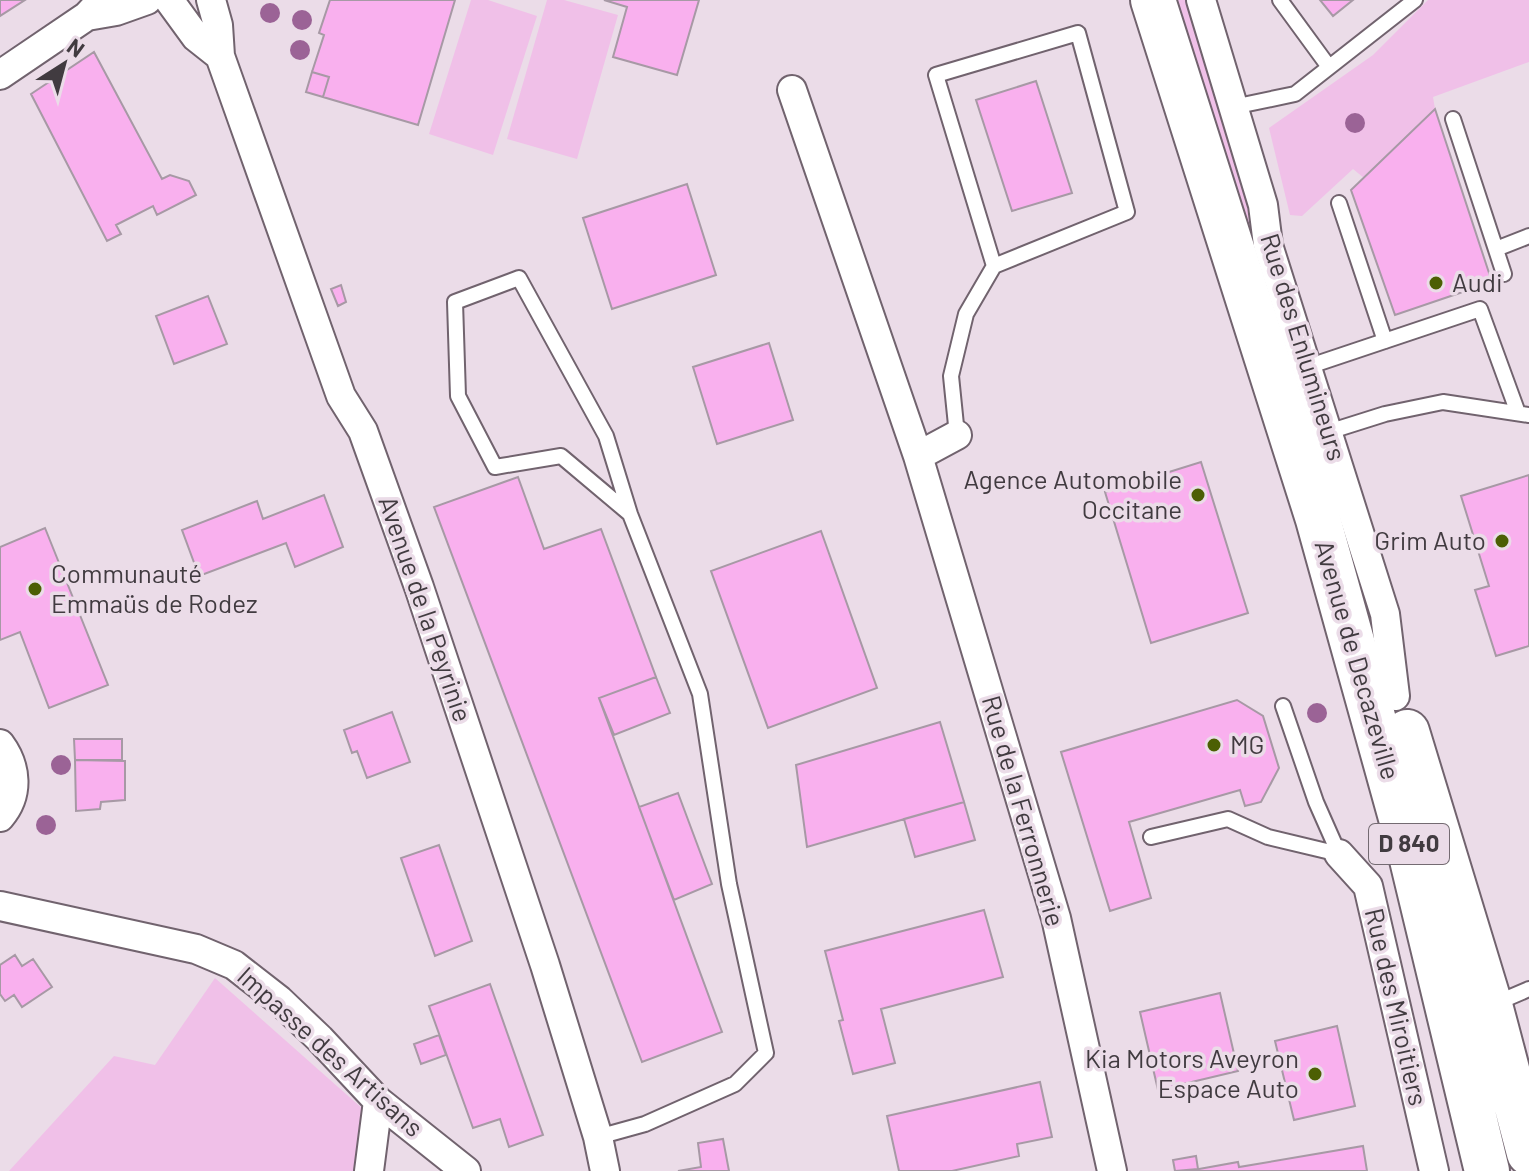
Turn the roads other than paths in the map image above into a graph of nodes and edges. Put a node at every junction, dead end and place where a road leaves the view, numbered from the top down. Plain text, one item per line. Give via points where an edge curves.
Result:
1 (147, 0) edge
2 (169, 0) edge
3 (211, 0) edge
4 (1153, 0) edge
5 (1201, 0) edge
6 (1280, 0) edge
7 (1415, 0) edge
8 (95, 8) edge
9 (220, 56) junction
10 (1329, 67) junction
11 (0, 75) edge
12 (792, 90) dead end
13 (1233, 107) junction
14 (1453, 119) dead end
15 (1339, 203) dead end
16 (1529, 236) edge
17 (1496, 249) junction
18 (994, 266) junction
19 (1504, 274) dead end
20 (1385, 341) junction
21 (1307, 367) junction
22 (1523, 414) edge
23 (1328, 432) junction
24 (957, 435) joint
25 (918, 456) junction
26 (630, 514) junction
27 (1318, 519) junction
28 (1395, 696) junction
29 (1283, 706) dead end
30 (0, 744) edge
31 (0, 817) edge
32 (1151, 837) dead end
33 (1339, 854) junction
34 (0, 906) edge
35 (1510, 997) edge
36 (378, 1101) junction
37 (598, 1137) junction
38 (1529, 1153) edge
39 (369, 1171) edge
40 (466, 1171) edge
41 (605, 1171) edge
42 (1112, 1171) edge
43 (1434, 1171) edge
44 (1487, 1171) edge

1 - 8 street via 116,11
2 - 9 street, Avenue de la Peyrinie via 196,37
3 - 9 street, Avenue de la Peyrinie
4 - 27 main road, D 840
5 - 13 street, Rue des Enlumineurs
6 - 10 lane
7 - 10 lane
8 - 11 street
9 - 37 street, Avenue de la Peyrinie via 341,396 363,431 419,587
10 - 13 lane via 1295,94
12 - 25 street, Rue de la Ferronnerie
13 - 21 street, Rue des Enlumineurs via 1263,205 1268,245
14 - 17 lane
15 - 20 lane
16 - 17 lane
17 - 19 lane
18 - 18 lane via 936,75 1078,33 1127,212
18 - 24 lane via 966,314 951,376
20 - 21 lane
20 - 22 lane via 1480,309
21 - 23 street, Rue des Enlumineurs
22 - 23 lane via 1443,402
23 - 28 street, Rue des Enlumineurs via 1385,614
24 - 25 street
25 - 42 street, Rue de la Ferronnerie via 1056,918
26 - 26 lane via 606,436 519,278 455,302 458,396 495,467 561,456
26 - 37 lane via 700,694 729,884 766,1053 735,1084 645,1124
27 - 28 main road, Avenue de Decazeville / D 840
27 - 44 main road, Avenue de Decazeville / D 840 via 1408,843
28 - 35 main road, Avenue de Decazeville / D 840
29 - 33 lane
30 - 31 street via 14,777 13,794
32 - 33 lane via 1228,819 1268,837
33 - 43 street, Rue des Miroitiers via 1368,886
34 - 36 street, Impasse des Artisans via 196,949 234,965 279,1000
35 - 38 main road, Avenue de Decazeville / D 840
36 - 39 street
36 - 40 street, Impasse des Artisans
37 - 41 street, Avenue de la Peyrinie

